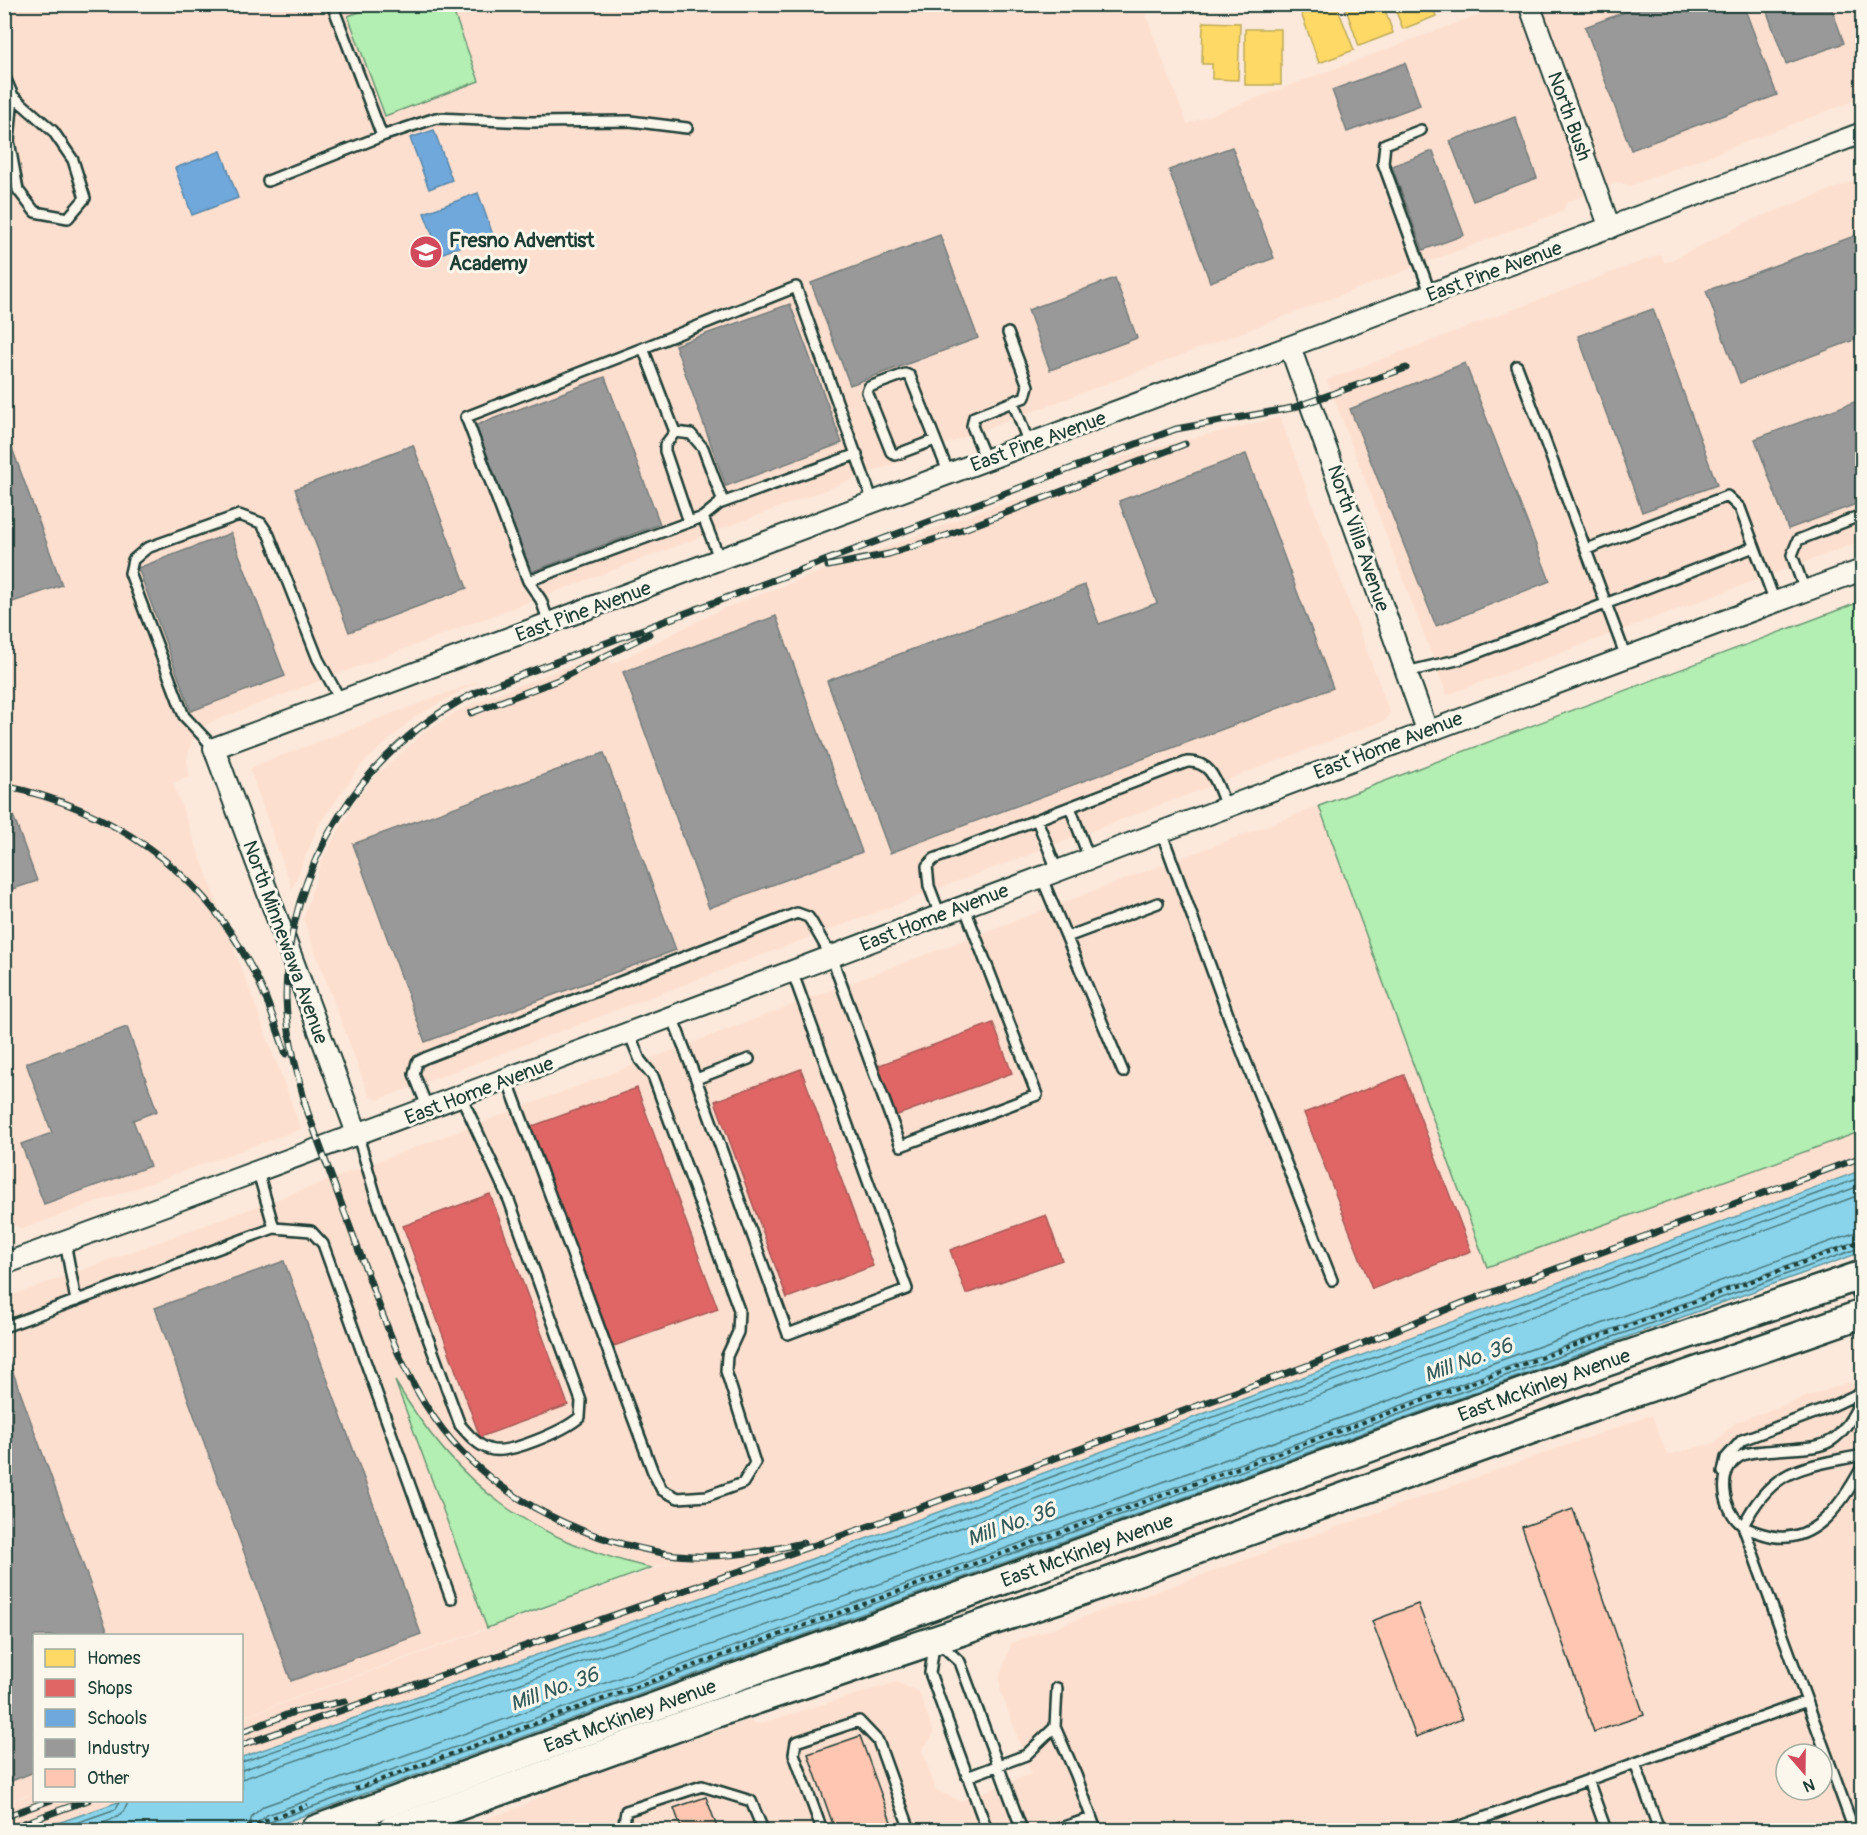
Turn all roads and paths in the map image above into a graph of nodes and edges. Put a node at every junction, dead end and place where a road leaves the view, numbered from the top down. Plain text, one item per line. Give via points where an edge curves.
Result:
1 (332, 4) edge
2 (1529, 4) edge
3 (4, 75) edge
4 (13, 96) junction
5 (687, 128) dead end
6 (1421, 130) dead end
7 (1863, 133) edge
8 (382, 136) junction
9 (268, 181) dead end
10 (1610, 228) junction
11 (1431, 295) junction
12 (1008, 333) dead end
13 (1290, 347) junction
14 (643, 348) junction
15 (1517, 366) dead end
16 (1013, 402) junction
17 (675, 432) junction
18 (935, 440) junction
19 (1029, 444) junction
20 (857, 454) junction
21 (986, 460) junction
22 (949, 474) junction
23 (873, 502) junction
24 (719, 504) junction
25 (1863, 515) edge
26 (703, 517) junction
27 (688, 522) junction
28 (1754, 546) junction
29 (1587, 549) junction
30 (720, 560) junction
31 (1863, 570) edge
32 (528, 581) junction
33 (1805, 591) junction
34 (1775, 602) junction
35 (1606, 603) junction
36 (549, 623) junction
37 (1626, 657) junction
38 (1406, 672) junction
39 (341, 701) junction
40 (1427, 730) junction
41 (214, 748) junction
42 (1226, 806) junction
43 (1070, 807) junction
44 (1036, 820) junction
45 (1161, 831) junction
46 (1089, 858) junction
47 (1049, 873) junction
48 (1158, 903) dead end
49 (964, 906) junction
50 (940, 915) junction
51 (1067, 937) junction
52 (831, 956) junction
53 (792, 971) junction
54 (672, 1016) junction
55 (628, 1033) junction
56 (749, 1059) dead end
57 (1123, 1072) dead end
58 (507, 1079) junction
59 (696, 1079) junction
60 (461, 1096) junction
61 (429, 1109) junction
62 (358, 1136) junction
63 (258, 1172) junction
64 (274, 1228) junction
65 (1863, 1241) edge
66 (65, 1242) junction
67 (4, 1264) edge
68 (1858, 1277) edge
69 (1332, 1280) dead end
70 (76, 1301) junction
71 (1863, 1306) edge
72 (1863, 1314) edge
73 (4, 1328) edge
74 (1598, 1365) junction
75 (1863, 1392) edge
76 (1863, 1397) edge
77 (1852, 1420) junction
78 (1863, 1425) edge
79 (1863, 1455) edge
80 (1347, 1456) junction
81 (1863, 1467) edge
82 (1389, 1481) junction
83 (1725, 1486) junction
84 (1743, 1526) junction
85 (1088, 1590) junction
86 (451, 1599) dead end
87 (925, 1608) junction
88 (935, 1639) junction
89 (1057, 1688) dead end
90 (1807, 1701) junction
91 (1055, 1727) junction
92 (1635, 1763) junction
93 (998, 1765) junction
94 (967, 1777) junction
95 (1588, 1780) junction
96 (346, 1791) dead end
97 (314, 1803) dead end
98 (1091, 1818) junction
99 (239, 1830) edge
100 (314, 1830) edge
101 (392, 1830) edge
102 (623, 1830) edge
103 (763, 1830) edge
104 (822, 1830) edge
105 (910, 1830) edge
106 (987, 1830) edge
107 (1022, 1830) edge
108 (1054, 1830) edge
109 (1096, 1830) edge
110 (1450, 1830) edge
111 (1606, 1830) edge
112 (1659, 1830) edge
113 (1854, 1830) edge

1 - 8 lane
2 - 10 street, North Bush
3 - 4 lane
4 - 4 lane via 9,141 18,190 35,212 68,218 84,198 73,160 53,131
5 - 8 lane via 630,121 436,118
6 - 11 lane via 1385,144 1383,163
7 - 10 street, East Pine Avenue
8 - 9 lane
10 - 11 street, East Pine Avenue
11 - 13 street, East Pine Avenue
12 - 16 lane via 1028,386 1025,398
13 - 19 street, East Pine Avenue
13 - 38 street, North Villa Avenue
14 - 17 lane
14 - 20 lane via 796,287
14 - 32 lane via 466,417
15 - 29 lane
16 - 19 lane
16 - 21 lane via 974,417 972,426
17 - 24 lane via 690,434 703,448 722,499
17 - 27 lane via 665,445 665,452
18 - 18 lane via 910,376 905,374 869,387 867,392 891,452 895,455
18 - 22 lane
19 - 21 street, East Pine Avenue
20 - 23 lane
20 - 24 lane
21 - 22 street, East Pine Avenue
22 - 23 street, East Pine Avenue
23 - 30 street, East Pine Avenue
24 - 26 lane
25 - 33 lane via 1798,540 1792,555
26 - 27 lane
26 - 30 lane
27 - 32 lane
28 - 29 lane via 1740,508 1727,496
28 - 34 lane
28 - 35 lane
29 - 35 lane
30 - 36 street, East Pine Avenue
31 - 33 street, East Home Avenue
32 - 36 lane via 541,600
33 - 34 street, East Home Avenue
34 - 37 street, East Home Avenue
35 - 37 lane
35 - 38 lane via 1461,659
36 - 39 street, East Pine Avenue
37 - 40 street, East Home Avenue
38 - 40 street, North Villa Avenue
39 - 41 street, East Pine Avenue
39 - 41 lane via 261,523 239,515 147,548 133,560 130,573 184,716
40 - 42 street, East Home Avenue
41 - 62 street, North Minnewawa Avenue
42 - 43 lane via 1212,773 1197,761
42 - 45 street, East Home Avenue
43 - 44 lane
43 - 46 lane
44 - 47 lane
44 - 50 lane via 934,859 927,866 929,886
45 - 46 street, East Home Avenue
45 - 69 lane
46 - 47 street, East Home Avenue
47 - 49 street, East Home Avenue
47 - 51 lane
48 - 51 lane
49 - 50 street, East Home Avenue
49 - 52 lane via 1036,1095 901,1146
50 - 52 street, East Home Avenue
51 - 57 lane
52 - 53 street, East Home Avenue
52 - 61 lane via 808,916 792,915 417,1062 414,1074
53 - 54 street, East Home Avenue
53 - 59 lane via 907,1289 788,1334
54 - 55 street, East Home Avenue
54 - 59 lane
55 - 58 street, East Home Avenue
55 - 58 lane via 640,1060 653,1076 739,1310 738,1332 727,1356 726,1371 755,1463 743,1483 707,1496 678,1498 662,1490
56 - 59 lane
58 - 60 street, East Home Avenue
60 - 61 street, East Home Avenue
60 - 62 lane via 509,1200 581,1401 580,1417 569,1426 502,1451 487,1449 460,1425 375,1197
61 - 62 street, East Home Avenue
62 - 63 street, East Home Avenue
63 - 64 lane
63 - 66 street, East Home Avenue
64 - 70 lane
64 - 86 lane via 311,1231 323,1244
65 - 96 path
66 - 67 street, East Home Avenue
66 - 70 lane
68 - 71 lane
68 - 74 main road, East McKinley Avenue
70 - 73 lane
72 - 82 main road, East McKinley Avenue
74 - 80 main road, East McKinley Avenue
74 - 82 main road via 1510,1418 1406,1458 1391,1470
75 - 83 lane via 1742,1440 1726,1458
76 - 77 lane
77 - 78 lane
77 - 83 lane via 1839,1435 1819,1447 1753,1452 1739,1457 1729,1468
79 - 84 lane via 1787,1474 1766,1489
80 - 85 main road via 1346,1475 1332,1486 1197,1533
80 - 87 main road, East McKinley Avenue
81 - 84 lane via 1836,1509 1801,1535 1764,1535
82 - 85 main road, East McKinley Avenue
83 - 84 lane via 1728,1507
84 - 90 lane
85 - 88 main road, East McKinley Avenue
87 - 88 main road
87 - 100 main road, East McKinley Avenue
88 - 93 lane via 960,1662
88 - 94 lane via 930,1673
88 - 101 main road, East McKinley Avenue
89 - 91 lane
90 - 92 lane
90 - 113 lane
91 - 93 lane via 1026,1755
91 - 98 lane
92 - 95 lane
92 - 112 lane
93 - 94 lane
93 - 107 lane
94 - 106 lane
95 - 110 lane
95 - 111 lane
97 - 99 path
98 - 108 lane
98 - 109 lane
102 - 103 lane via 626,1811 702,1786 751,1801
104 - 105 lane via 794,1754 796,1742 859,1721 878,1741

